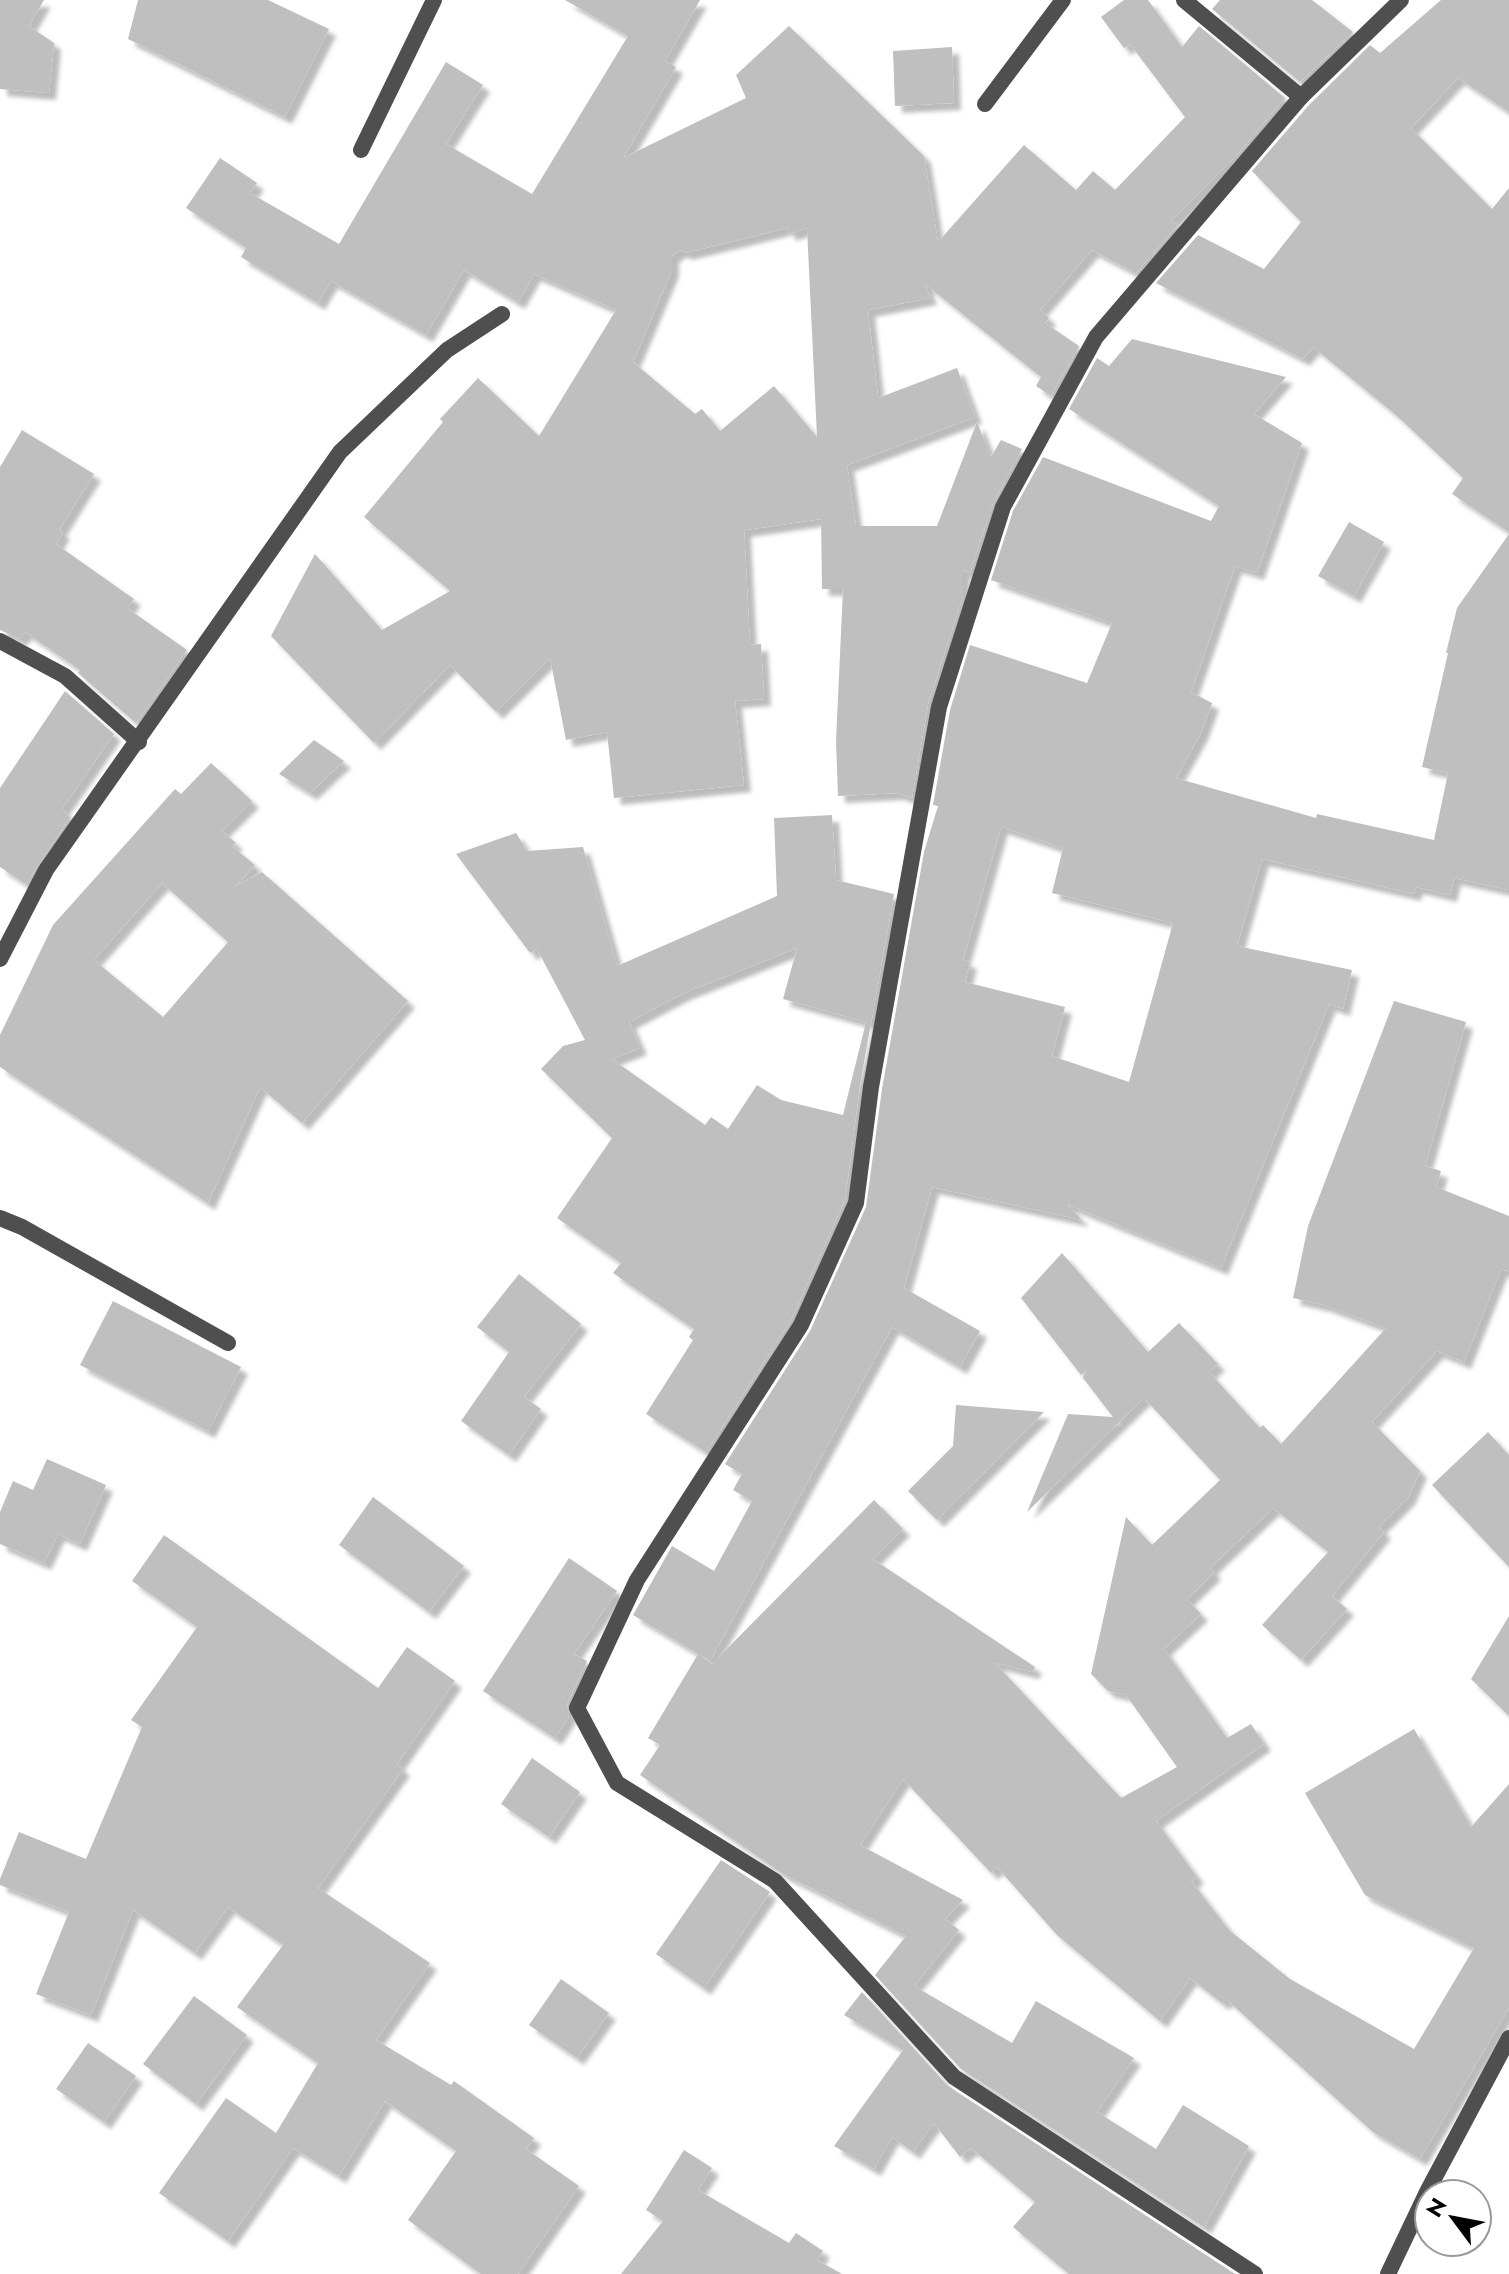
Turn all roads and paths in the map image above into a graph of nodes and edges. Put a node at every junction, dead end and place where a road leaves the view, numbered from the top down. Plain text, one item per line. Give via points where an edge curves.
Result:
1 (434, 0) edge
2 (1063, 0) edge
3 (1184, 0) edge
4 (1401, 0) edge
5 (1301, 97) junction
6 (985, 104) dead end
7 (361, 150) dead end
8 (502, 314) dead end
9 (0, 641) edge
10 (139, 742) junction
11 (0, 959) edge
12 (0, 1218) edge
13 (228, 1343) dead end
14 (1509, 2038) edge
15 (1255, 2274) edge
16 (1388, 2274) edge

1 - 7 street
2 - 6 street
3 - 5 street
4 - 5 street
5 - 15 street via 1096,337 1003,507 939,707 871,1087 856,1203 801,1325 637,1580 577,1708 617,1783 775,1881 954,2077
8 - 10 street via 447,350 340,452
9 - 10 street via 65,676
10 - 11 street via 46,870
12 - 13 street
14 - 16 street

